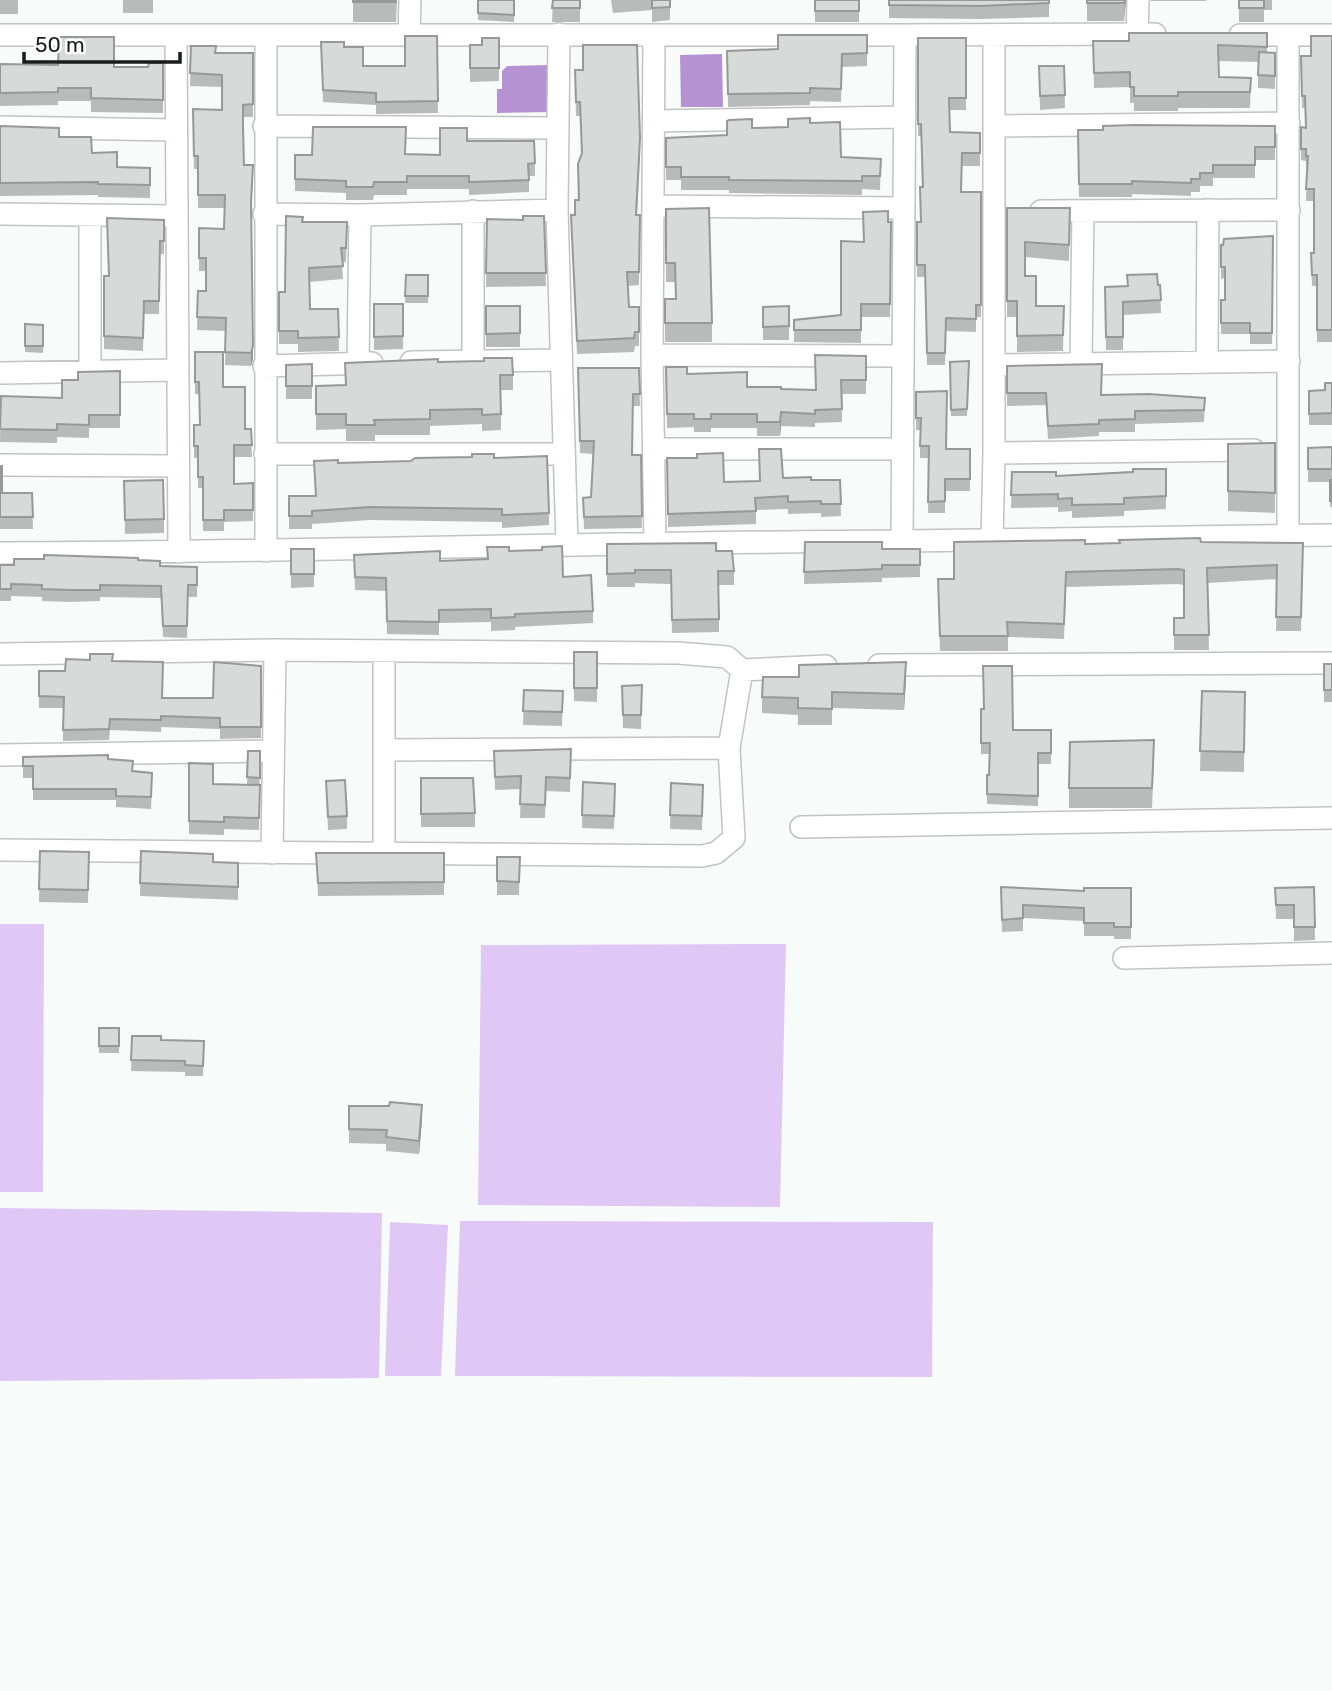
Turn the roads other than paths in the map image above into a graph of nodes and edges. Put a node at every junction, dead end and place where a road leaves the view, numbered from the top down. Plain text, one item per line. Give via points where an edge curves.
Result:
1 (410, 0) edge
2 (1138, 0) edge
3 (409, 34) junction
4 (559, 34) junction
5 (1138, 34) junction
6 (1179, 34) edge
7 (0, 35) edge
8 (176, 35) junction
9 (905, 35) junction
10 (1220, 35) edge
11 (1288, 35) junction
12 (1332, 35) edge
13 (265, 36) junction
14 (654, 36) junction
15 (993, 36) junction
16 (905, 117) junction
17 (654, 121) junction
18 (1289, 123) junction
19 (264, 126) junction
20 (0, 127) edge
21 (995, 127) junction
22 (556, 128) junction
23 (175, 130) junction
24 (653, 206) junction
25 (904, 208) junction
26 (556, 210) junction
27 (1208, 210) junction
28 (1289, 210) junction
29 (473, 211) junction
30 (993, 211) junction
31 (1083, 211) junction
32 (0, 214) edge
33 (264, 214) junction
34 (360, 215) junction
35 (90, 216) junction
36 (177, 216) junction
37 (652, 355) junction
38 (902, 356) junction
39 (473, 360) junction
40 (560, 360) junction
41 (1289, 361) junction
42 (1207, 362) junction
43 (358, 363) junction
44 (1081, 364) junction
45 (993, 365) junction
46 (264, 366) junction
47 (177, 370) junction
48 (90, 371) junction
49 (0, 373) edge
50 (654, 449) junction
51 (902, 449) junction
52 (1289, 450) junction
53 (994, 453) junction
54 (265, 454) junction
55 (563, 454) junction
56 (0, 465) edge
57 (177, 466) junction
58 (1332, 535) edge
59 (1288, 536) junction
60 (992, 540) junction
61 (902, 541) junction
62 (656, 542) junction
63 (567, 545) junction
64 (266, 551) junction
65 (179, 552) junction
66 (0, 553) edge
67 (275, 650) junction
68 (384, 651) junction
69 (0, 654) edge
70 (1332, 663) edge
71 (742, 670) junction
72 (729, 748) junction
73 (384, 750) junction
74 (273, 751) junction
75 (0, 755) edge
76 (1332, 818) edge
77 (802, 827) dead end
78 (0, 850) edge
79 (272, 853) junction
80 (384, 853) junction
81 (1332, 953) edge
82 (1124, 958) dead end

1 - 3 street
2 - 5 street
3 - 4 street
3 - 13 street
4 - 14 street
4 - 22 street
5 - 6 street
5 - 15 street
7 - 8 street
8 - 13 street
8 - 23 street
9 - 14 street
9 - 15 street
9 - 16 street
10 - 11 street
11 - 12 street
11 - 18 street
13 - 19 street
14 - 17 street
15 - 21 street
16 - 17 street
16 - 25 street
17 - 24 street
18 - 21 street
18 - 28 street
19 - 22 street
19 - 33 street
20 - 23 street
21 - 30 street
22 - 26 street
23 - 36 street
24 - 25 street
24 - 37 street
25 - 38 street
26 - 29 street
26 - 40 street
27 - 28 street
27 - 31 street
27 - 42 street
28 - 41 street
29 - 34 street
29 - 39 street
30 - 31 street
30 - 45 street
31 - 44 street
32 - 35 street
33 - 34 street
33 - 46 street
34 - 43 street
35 - 36 street
35 - 48 street
36 - 47 street
37 - 38 street
37 - 50 street
38 - 51 street
39 - 40 street
39 - 43 street
40 - 55 street
41 - 42 street
41 - 52 street
42 - 44 street
43 - 46 street
44 - 45 street
45 - 53 street
46 - 54 street
47 - 48 street
47 - 57 street
48 - 49 street
50 - 51 street
50 - 62 street
51 - 61 street
52 - 53 street
52 - 59 street
53 - 60 street
54 - 55 street
54 - 64 street
55 - 63 street
56 - 57 street
57 - 65 street
58 - 59 street
59 - 60 street
60 - 61 street
61 - 62 street
62 - 63 street
63 - 64 street
64 - 65 street
65 - 66 street
67 - 68 street
67 - 69 street
67 - 74 street
68 - 71 street via 678,653 727,657
68 - 73 street
70 - 71 street
71 - 72 street
72 - 73 street
72 - 80 street via 734,838 716,853
73 - 80 street
74 - 75 street
74 - 79 street
76 - 77 street
78 - 79 street
79 - 80 street
81 - 82 street

